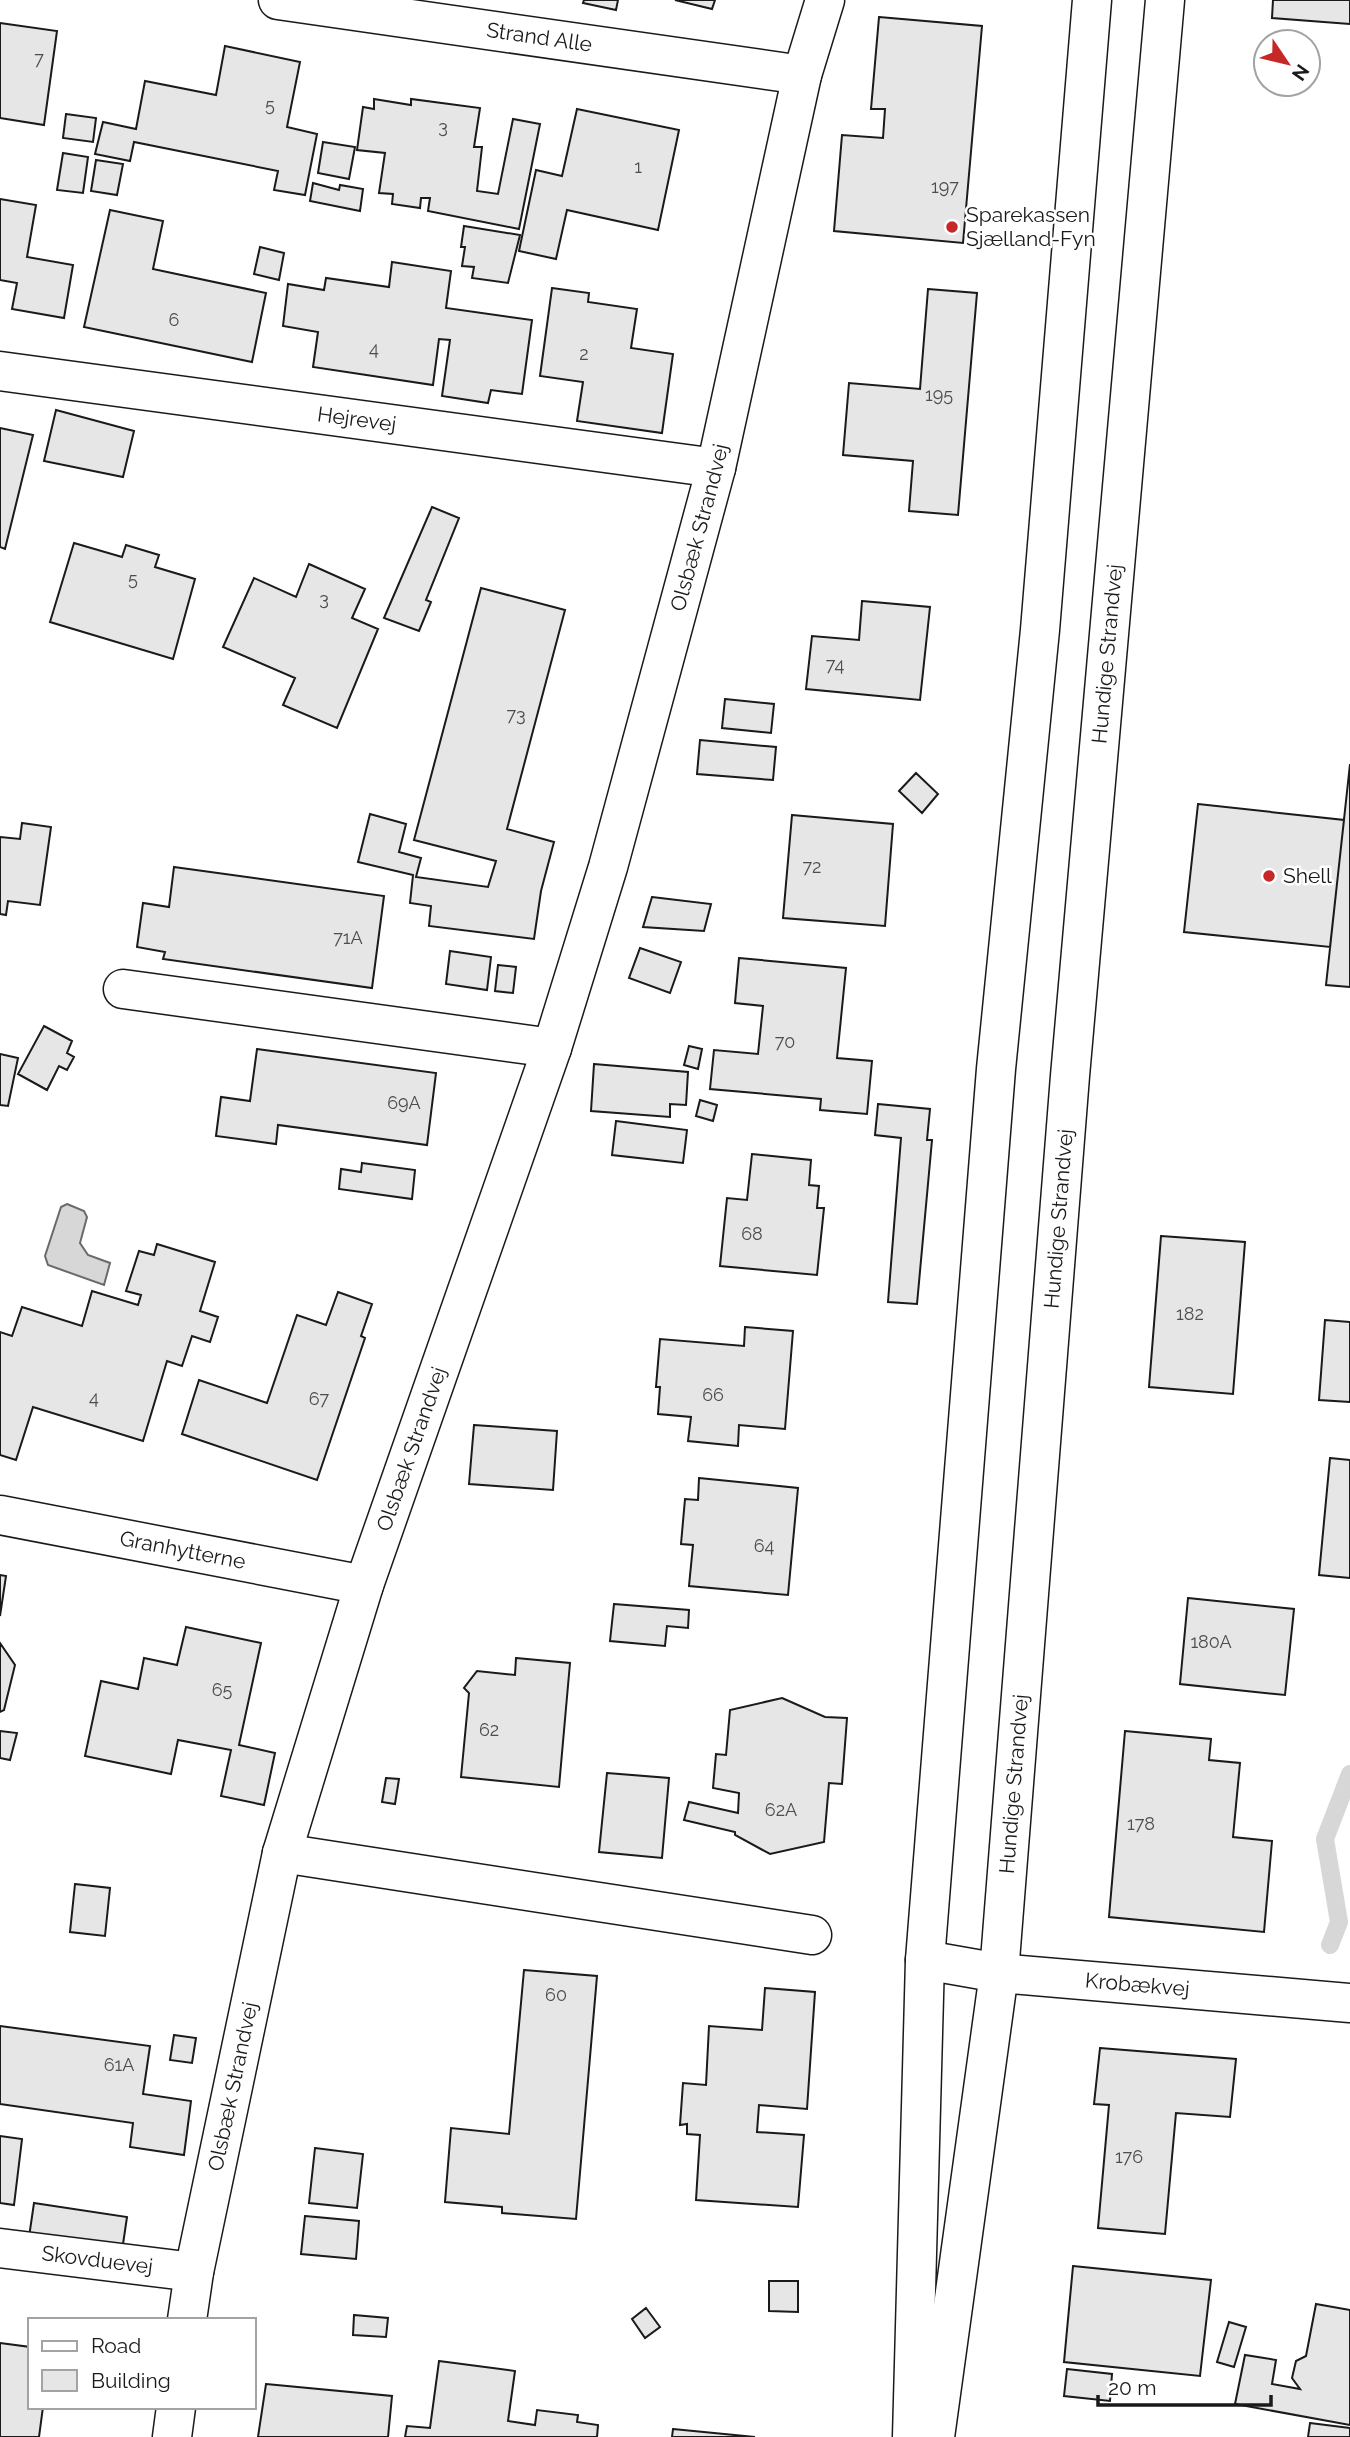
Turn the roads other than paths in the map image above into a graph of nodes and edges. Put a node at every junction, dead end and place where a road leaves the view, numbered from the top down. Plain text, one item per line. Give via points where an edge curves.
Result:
1 (278, 0) edge
2 (825, 0) edge
3 (1092, 0) edge
4 (1165, 0) edge
5 (802, 75) junction
6 (0, 371) edge
7 (716, 468) junction
8 (123, 989) dead end
9 (552, 1048) junction
10 (0, 1515) edge
11 (364, 1585) junction
12 (282, 1853) junction
13 (811, 1935) dead end
14 (926, 1959) junction
15 (999, 1973) junction
16 (1350, 2003) edge
17 (0, 2248) edge
18 (194, 2272) junction
19 (187, 2318) edge
20 (176, 2409) edge
21 (172, 2437) edge
22 (912, 2437) edge
23 (934, 2437) edge

1 - 5 street, Strand Alle
2 - 5 street, Olsbæk Strandvej
3 - 14 street via 1040,630 996,1069
4 - 15 street, Hundige Strandvej via 1070,1076
5 - 7 street, Olsbæk Strandvej
6 - 7 street, Hejrevej
7 - 9 street, Olsbæk Strandvej via 608,867
8 - 9 street
9 - 11 street, Olsbæk Strandvej
10 - 11 street, Granhytterne
11 - 12 street, Olsbæk Strandvej
12 - 13 street
12 - 18 street, Olsbæk Strandvej
14 - 15 street, Krobækvej
14 - 22 street
15 - 16 street, Krobækvej
15 - 23 street, Hundige Strandvej
17 - 18 street, Skovduevej
18 - 19 street, Olsbæk Strandvej
20 - 21 street

